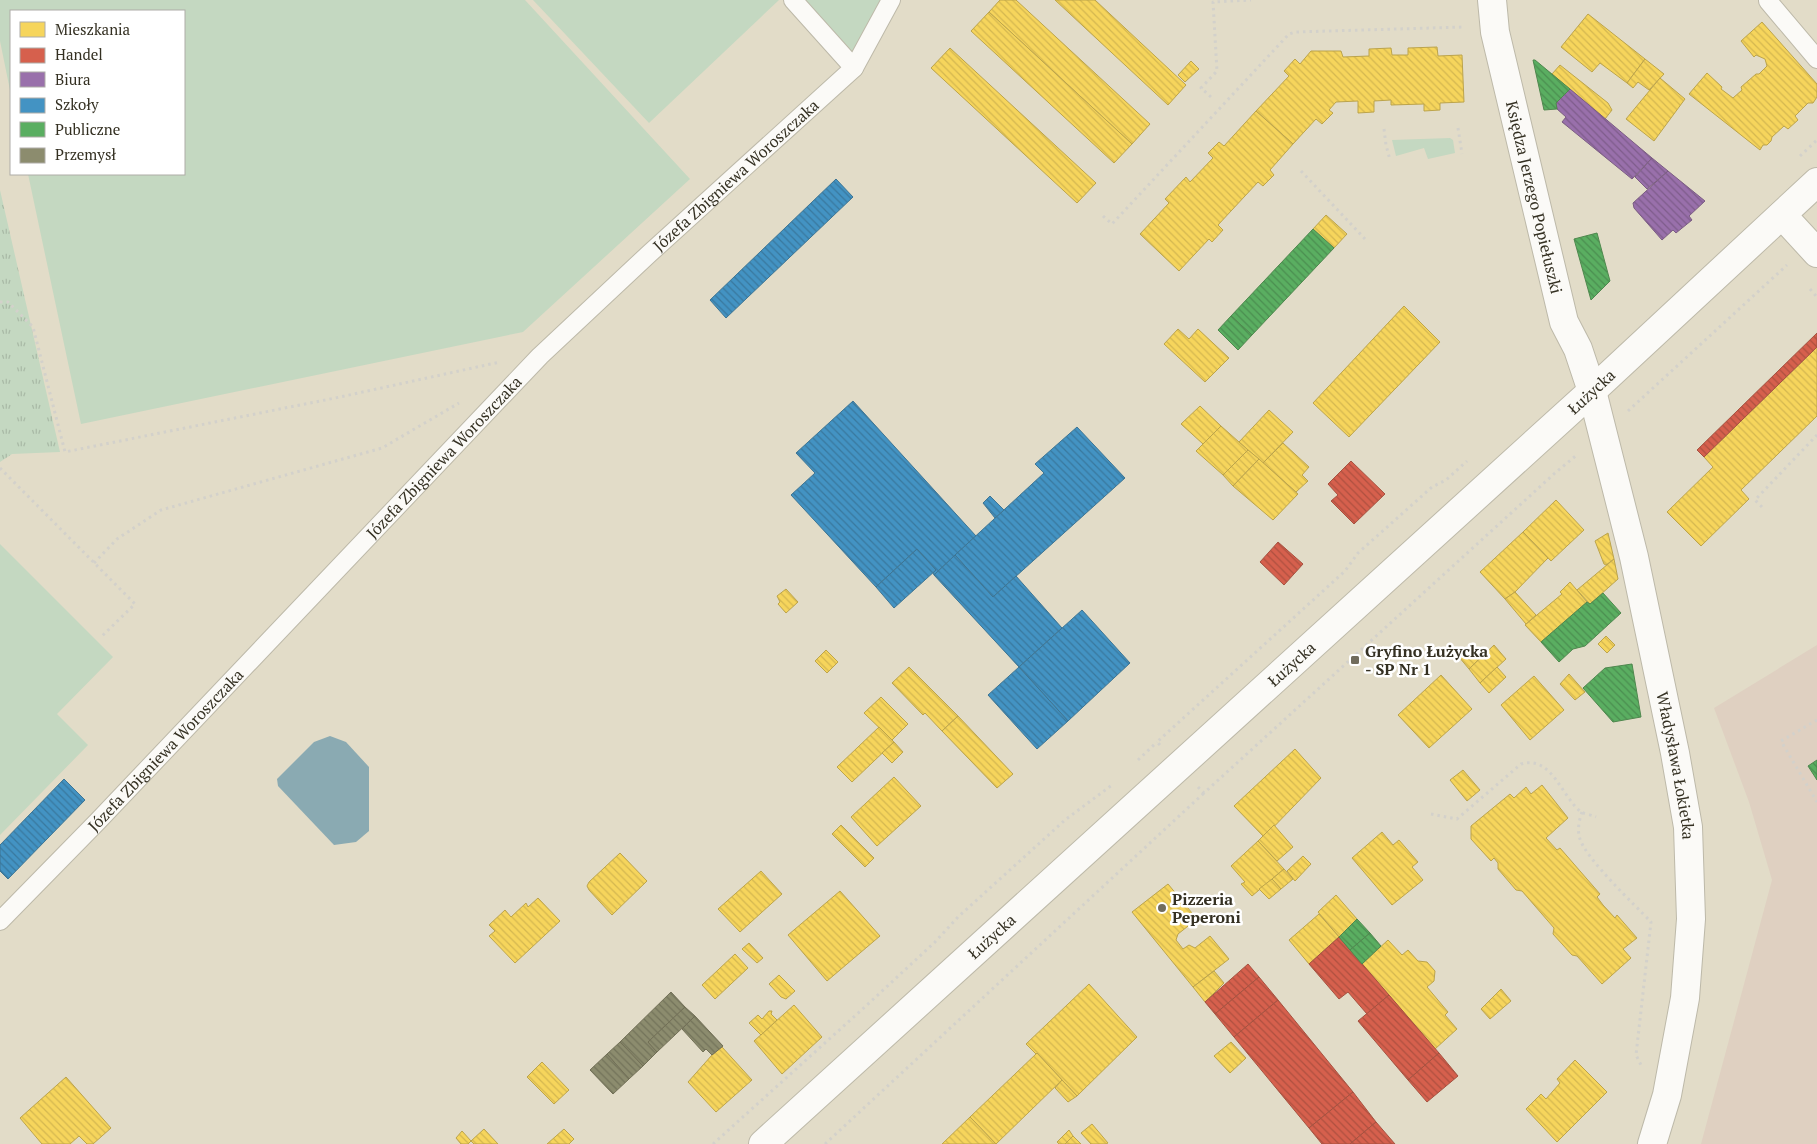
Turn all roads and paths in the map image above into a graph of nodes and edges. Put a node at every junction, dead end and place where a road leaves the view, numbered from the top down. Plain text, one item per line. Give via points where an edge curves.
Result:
1 (792, 0) edge
2 (891, 0) edge
3 (1251, 0) edge
4 (1492, 0) edge
5 (1768, 1) edge
6 (1465, 27) dead end
7 (1817, 59) edge
8 (854, 68) junction
9 (1211, 97) dead end
10 (1458, 128) dead end
11 (1384, 129) dead end
12 (1462, 154) dead end
13 (1390, 160) dead end
14 (1301, 171) dead end
15 (1817, 182) edge
16 (1782, 215) junction
17 (1103, 216) dead end
18 (1365, 239) dead end
19 (1813, 249) edge
20 (1810, 289) dead end
21 (1817, 297) edge
22 (0, 302) edge
23 (540, 356) junction
24 (1592, 391) junction
25 (465, 399) dead end
26 (1603, 434) junction
27 (1817, 435) edge
28 (1468, 460) dead end
29 (0, 468) edge
30 (1762, 507) dead end
31 (94, 562) junction
32 (100, 638) dead end
33 (1817, 720) edge
34 (1157, 742) junction
35 (1137, 762) dead end
36 (1179, 766) junction
37 (1116, 782) dead end
38 (1204, 793) junction
39 (1817, 802) edge
40 (1582, 812) junction
41 (1431, 814) dead end
42 (1596, 817) dead end
43 (0, 921) edge
44 (1645, 1073) dead end
45 (713, 1144) edge
46 (763, 1144) edge
47 (825, 1144) edge
48 (1652, 1144) edge

1 - 8 lane
2 - 8 lane, Józefa Zbigniewa Woroszczaka
3 - 9 path via 1213,2 1217,71 1200,88
4 - 24 street, Księdza Jerzego Popiełuszki via 1497,41 1564,322 1578,349
5 - 7 lane
6 - 17 path via 1289,34 1112,224
8 - 23 lane, Józefa Zbigniewa Woroszczaka
10 - 12 path
11 - 13 path
14 - 18 path
15 - 16 street, Łużycka
16 - 19 street
16 - 24 street, Łużycka
19 - 26 path
20 - 21 path
22 - 23 path via 8,302 33,327 65,452
23 - 43 lane, Józefa Zbigniewa Woroszczaka
24 - 26 street, Władysława Łokietka
24 - 36 street, Łużycka
25 - 31 path via 382,448 162,510 117,540
26 - 38 path via 1555,473
26 - 48 street, Władysława Łokietka via 1634,557 1676,753 1688,827 1690,919 1684,998 1667,1095
27 - 30 path via 1755,500
28 - 34 path via 1446,480 1432,487 1358,553 1345,571
29 - 31 path
31 - 32 path via 134,604
33 - 39 path via 1781,741
34 - 35 path
34 - 36 path
36 - 38 path
36 - 46 street, Łużycka
37 - 45 path via 1057,827
38 - 47 path
40 - 41 path via 1546,769 1530,762 1509,773 1457,819
40 - 42 path
40 - 44 path via 1580,840 1594,861 1652,922 1636,1055

